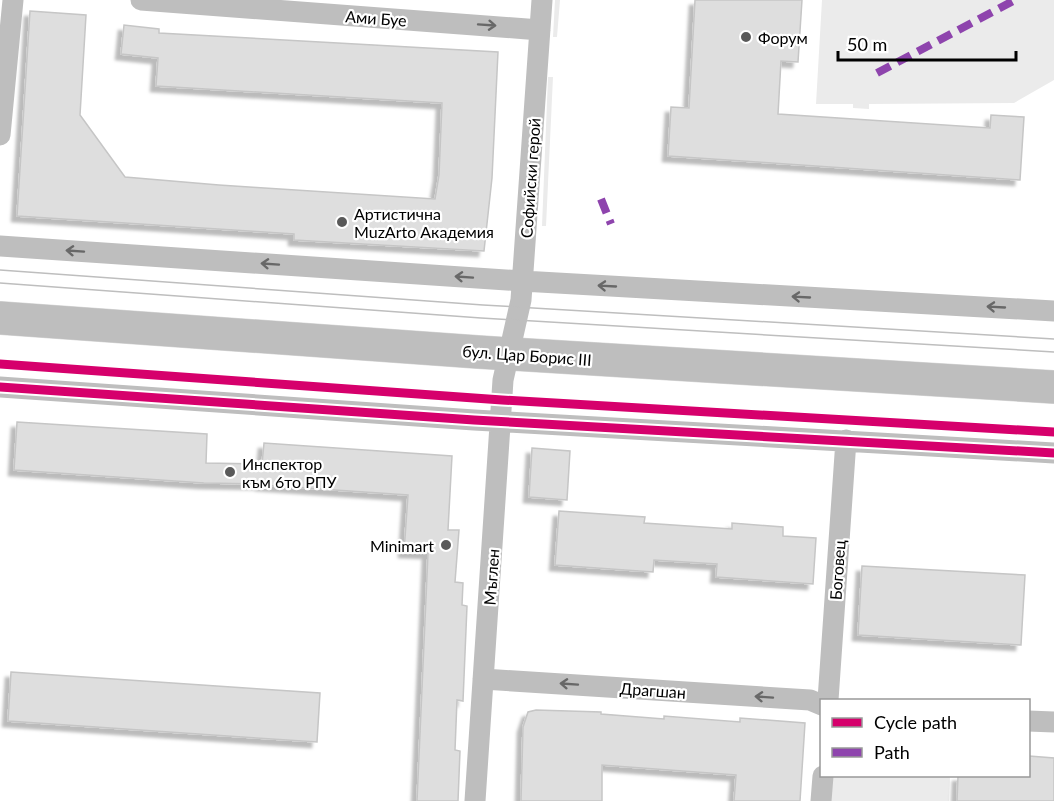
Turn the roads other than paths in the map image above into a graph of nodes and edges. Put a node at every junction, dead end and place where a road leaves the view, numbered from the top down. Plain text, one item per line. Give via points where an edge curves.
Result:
1 (13, 0) edge
2 (141, 0) edge
3 (542, 0) edge
4 (540, 30) junction
5 (0, 135) edge
6 (0, 246) edge
7 (522, 281) junction
8 (1054, 311) edge
9 (0, 318) edge
10 (508, 354) junction
11 (0, 387) edge
12 (1054, 387) edge
13 (501, 421) junction
14 (846, 440) junction
15 (1054, 453) edge
16 (483, 679) junction
17 (828, 699) edge
18 (820, 704) edge
19 (1030, 721) edge
20 (1054, 722) edge
21 (823, 777) edge
22 (475, 801) edge
23 (821, 801) edge

1 - 5 street
2 -> 4 street, Ами Буе
3 - 4 street, Софийски герой
4 - 7 street, Софийски герой
7 -> 6 street
8 -> 7 street
7 - 10 street, Софийски герой
9 - 10 main road, бул. Цар Борис III
10 - 12 main road, бул. Цар Борис III
10 - 13 street, Мъглен
11 - 13 street
13 - 14 street
13 - 16 street, Мъглен
14 - 15 street
14 - 17 street, Боговец
18 -> 16 street, Драгшан via 810,700
16 - 22 street, Мъглен
19 - 20 street
21 - 23 street

